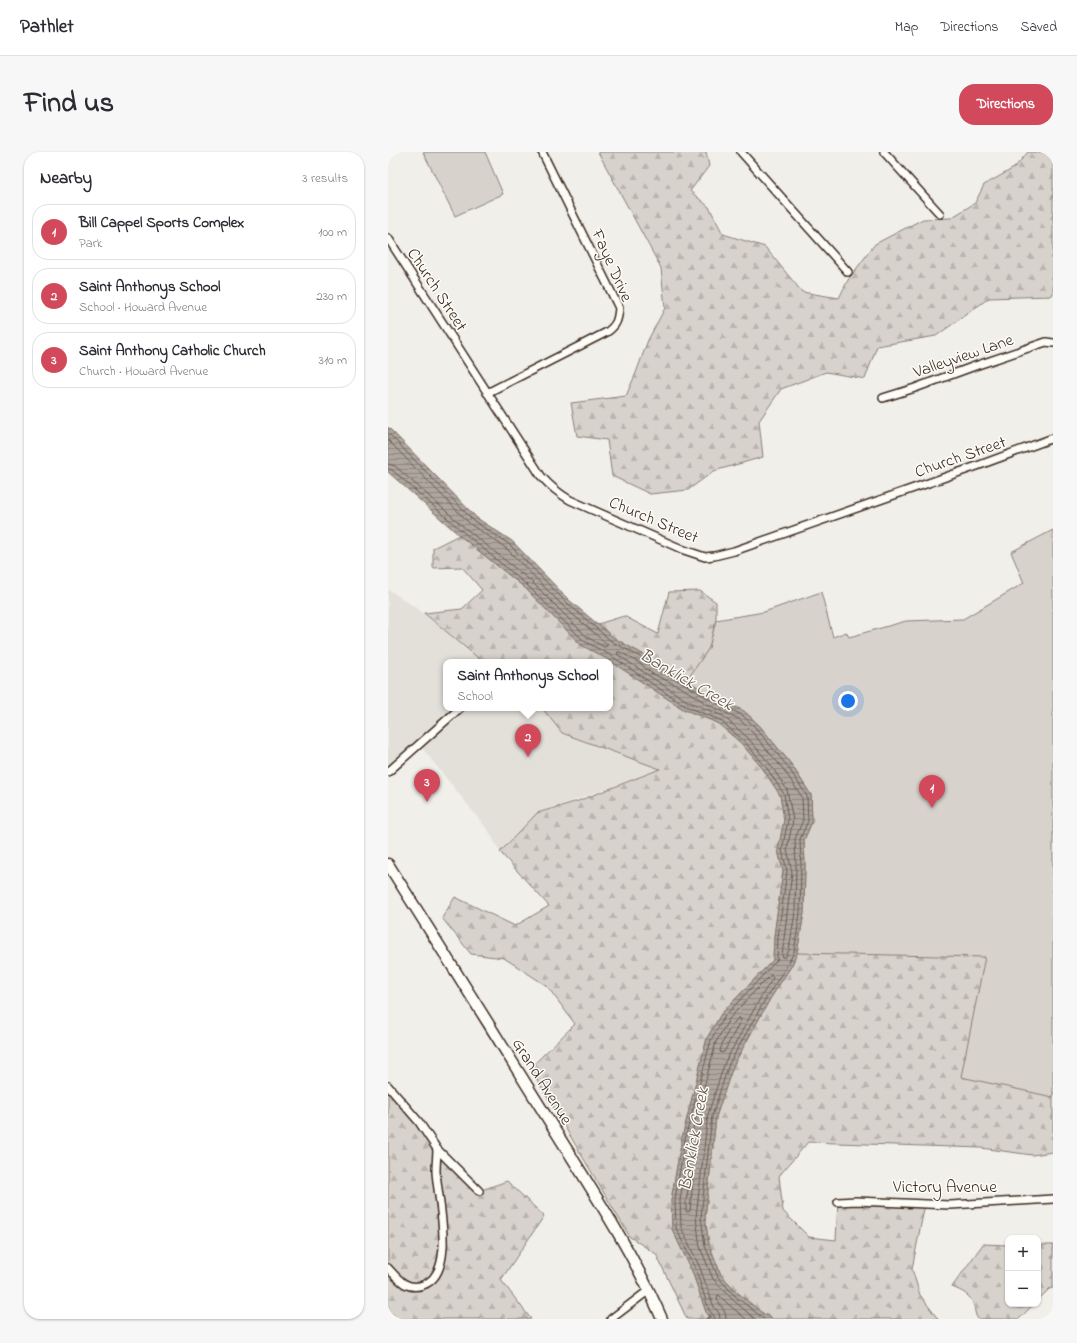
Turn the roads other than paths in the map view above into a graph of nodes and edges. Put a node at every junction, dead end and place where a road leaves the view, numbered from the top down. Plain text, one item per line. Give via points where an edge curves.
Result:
1 (542, 152) edge
2 (741, 152) edge
3 (884, 152) edge
4 (940, 214) dead end
5 (388, 238) edge
6 (848, 272) dead end
7 (1053, 343) edge
8 (487, 393) junction
9 (883, 398) dead end
10 (1053, 438) edge
11 (457, 711) edge
12 (388, 772) edge
13 (388, 864) edge
14 (388, 1086) edge
15 (437, 1149) junction
16 (479, 1191) dead end
17 (1053, 1199) edge
18 (838, 1202) dead end
19 (388, 1268) edge
20 (649, 1290) junction
21 (611, 1319) edge
22 (662, 1319) edge

1 - 8 street, Faye Drive via 619,308 618,321 608,332
2 - 6 street
3 - 4 street
5 - 8 street, Church Street
7 - 9 street, Valleyview Lane via 1046,342
8 - 10 street, Church Street via 541,476 558,494 684,550 705,556 734,551
11 - 12 street
13 - 20 street, Grand Avenue via 602,1207
14 - 15 street via 419,1122
15 - 16 street
15 - 19 street via 436,1170 444,1235 443,1256 439,1268 425,1285 416,1287 408,1286
17 - 18 street, Victory Avenue via 950,1205
20 - 21 street
20 - 22 street, Grand Avenue

